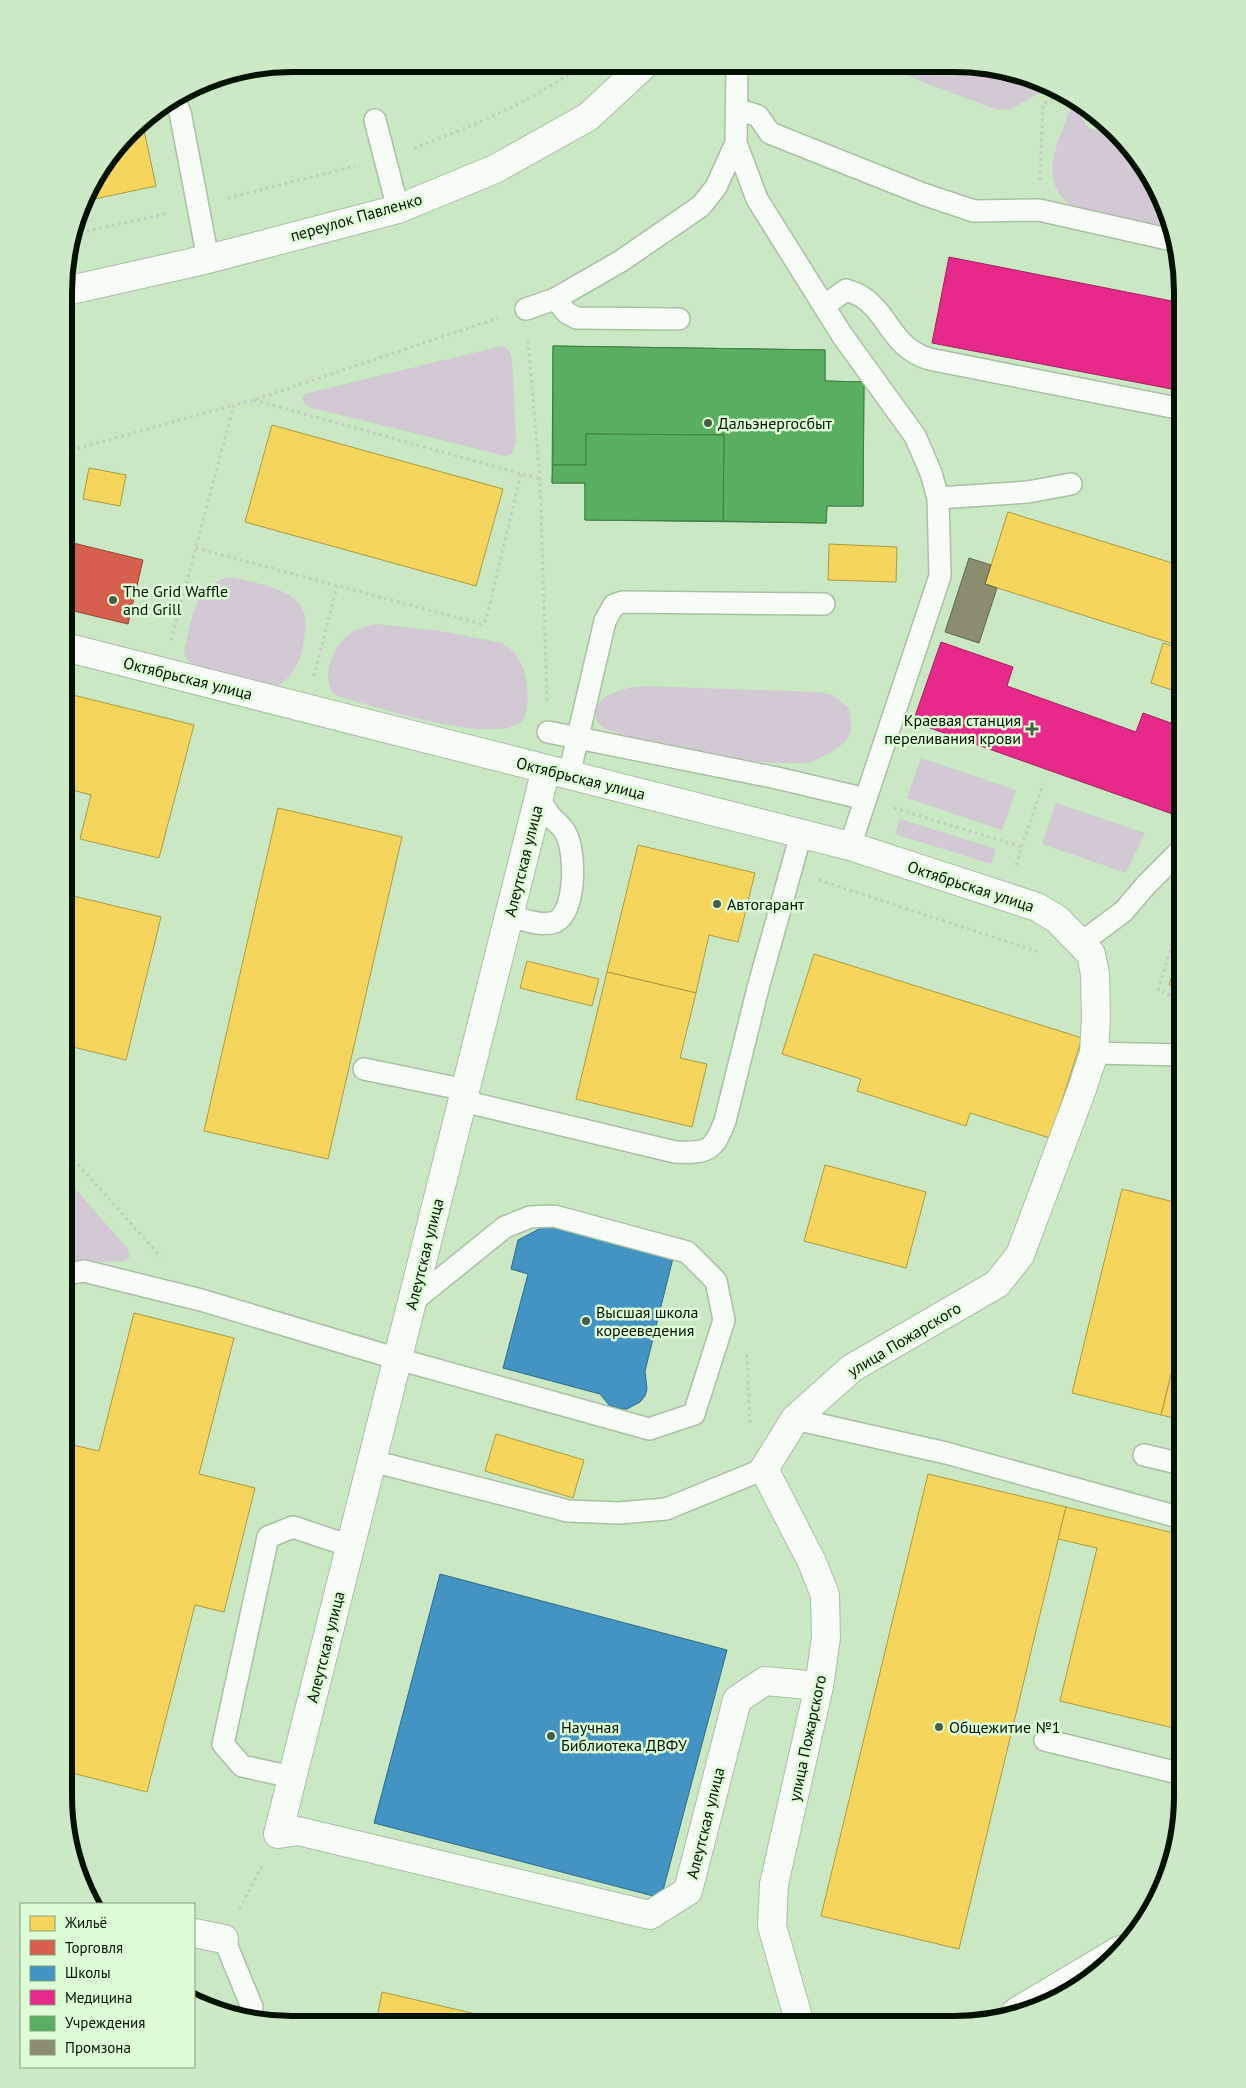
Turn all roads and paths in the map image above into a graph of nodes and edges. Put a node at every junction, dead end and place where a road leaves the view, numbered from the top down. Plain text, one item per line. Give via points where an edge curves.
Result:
1 (572, 72) edge
2 (636, 72) edge
3 (738, 72) edge
4 (1054, 97) edge
5 (177, 106) edge
6 (737, 109) junction
7 (375, 120) dead end
8 (736, 143) junction
9 (385, 158) junction
10 (198, 206) junction
11 (398, 209) junction
12 (1039, 210) junction
13 (81, 232) edge
14 (1167, 239) edge
15 (208, 258) junction
16 (72, 290) edge
17 (556, 299) junction
18 (824, 306) junction
19 (526, 309) junction
20 (679, 319) dead end
21 (254, 400) junction
22 (234, 405) junction
23 (1174, 407) edge
24 (72, 450) edge
25 (521, 473) junction
26 (540, 479) junction
27 (1071, 484) dead end
28 (938, 498) junction
29 (196, 548) junction
30 (337, 586) junction
31 (824, 604) dead end
32 (72, 649) edge
33 (318, 662) dead end
34 (162, 672) junction
35 (548, 732) joint
36 (577, 739) junction
37 (558, 772) junction
38 (1043, 784) dead end
39 (539, 798) junction
40 (866, 799) junction
41 (801, 834) junction
42 (850, 846) junction
43 (1022, 847) junction
44 (1174, 857) edge
45 (1007, 896) junction
46 (510, 916) junction
47 (1174, 938) edge
48 (1081, 943) junction
49 (1174, 997) edge
50 (1094, 1053) junction
51 (1174, 1055) edge
52 (364, 1068) dead end
53 (464, 1096) junction
54 (72, 1159) edge
55 (162, 1258) dead end
56 (72, 1273) edge
57 (412, 1302) junction
58 (747, 1351) dead end
59 (398, 1359) junction
60 (795, 1420) junction
61 (750, 1426) dead end
62 (1144, 1455) dead end
63 (372, 1461) junction
64 (1174, 1462) edge
65 (764, 1469) junction
66 (1174, 1516) edge
67 (350, 1546) junction
68 (819, 1686) junction
69 (1045, 1740) dead end
70 (1174, 1772) edge
71 (292, 1777) junction
72 (278, 1834) junction
73 (195, 1933) edge
74 (224, 1940) junction
75 (1088, 1969) edge
76 (1038, 1999) edge
77 (251, 2011) edge
78 (798, 2016) edge

1 - 9 path via 467,128
2 - 11 street, переулок Павленко via 588,117 495,169
3 - 6 lane
4 - 12 path via 1043,104
5 - 10 lane
6 - 8 lane
6 - 12 lane via 758,116 770,133 923,194 974,211
7 - 9 lane
8 - 17 lane via 716,187 701,206 621,261
8 - 18 lane via 756,199
9 - 10 path
9 - 11 lane
10 - 13 path
10 - 15 lane
11 - 15 street, переулок Павленко
12 - 14 lane
15 - 16 street, переулок Павленко
17 - 19 lane
17 - 20 lane via 567,313 577,318
18 - 23 lane via 846,290 861,296 906,348 929,359
18 - 28 lane via 915,436
19 - 21 path
19 - 26 path
21 - 22 path
21 - 25 path
22 - 24 path
22 - 29 path
25 - 26 path
25 - 30 path via 484,623 467,622
26 - 35 path
27 - 28 lane via 1028,492
28 - 40 lane via 940,576
29 - 30 path
29 - 34 path
30 - 33 path
31 - 36 lane via 623,602 614,605 605,621
32 - 34 street, Октябрьская улица
34 - 37 street, Октябрьская улица
35 - 36 lane
36 - 37 lane
36 - 40 lane
37 - 39 street, Алеутская улица
37 - 41 street, Октябрьская улица
38 - 43 path
39 - 46 street, Алеутская улица
39 - 46 lane via 550,816 566,832 573,876 570,900 562,917 554,922 534,922
40 - 42 lane
40 - 43 path
41 - 42 street, Октябрьская улица
41 - 53 lane via 725,1122 710,1149 694,1153 675,1152
42 - 45 street, Октябрьская улица
43 - 45 path
44 - 48 lane via 1124,911
45 - 48 street, Октябрьская улица via 1038,907 1057,919
46 - 53 street, Алеутская улица
47 - 49 path via 1158,990
48 - 50 street, улица Пожарского via 1091,954 1095,974
50 - 51 lane
50 - 60 street, улица Пожарского via 1020,1255 1008,1271 997,1284 852,1368
52 - 53 lane
53 - 57 street, Алеутская улица
54 - 55 path
56 - 59 lane via 94,1273 200,1300
57 - 59 street, Алеутская улица
57 - 59 lane via 505,1227 530,1217 554,1216 687,1252 716,1281 724,1320 694,1414 649,1429
58 - 61 path
59 - 63 street, Алеутская улица
60 - 65 street, улица Пожарского
60 - 66 lane via 946,1452
62 - 64 lane
63 - 65 lane via 568,1511 619,1513 666,1509
63 - 67 street, Алеутская улица
65 - 68 street, улица Пожарского via 812,1562 825,1595 826,1638
67 - 71 street, Алеутская улица
67 - 71 lane via 293,1527 268,1537 223,1744 242,1766
68 - 72 street, Алеутская улица via 765,1681 737,1700 688,1891 650,1915 298,1831
68 - 78 street, улица Пожарского via 774,1884 772,1926
69 - 70 lane
71 - 72 street, Алеутская улица
72 - 74 path
73 - 74 street
74 - 77 lane
75 - 76 street

